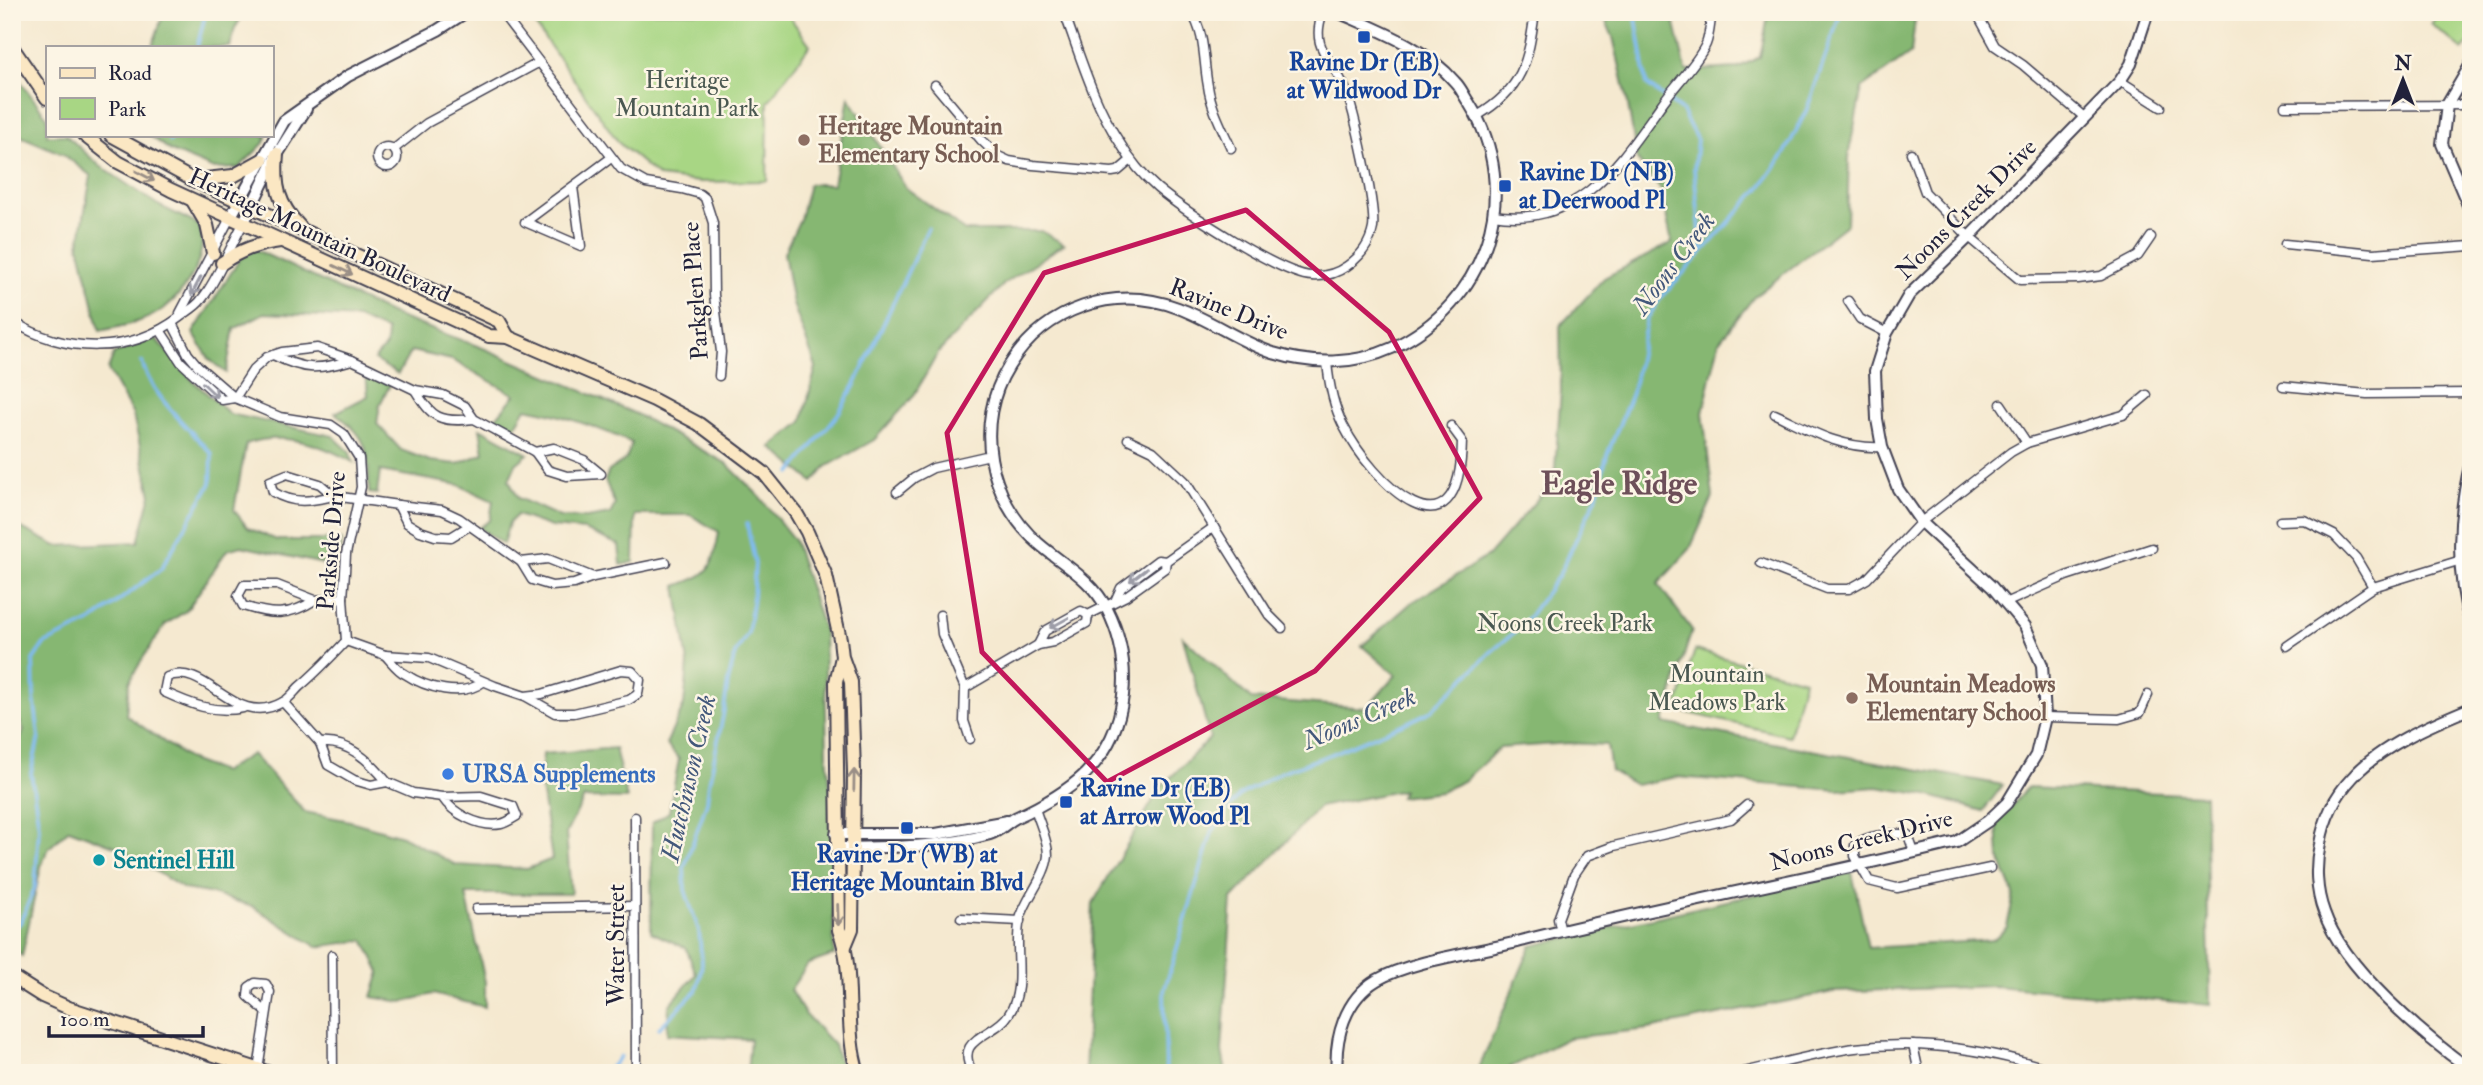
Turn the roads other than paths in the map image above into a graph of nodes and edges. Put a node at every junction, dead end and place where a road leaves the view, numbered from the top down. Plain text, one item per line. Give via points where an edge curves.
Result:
1 (466, 12) edge
2 (501, 12) edge
3 (1064, 12) edge
4 (1191, 12) edge
5 (1323, 12) edge
6 (1338, 12) edge
7 (1535, 12) edge
8 (1712, 12) edge
9 (1982, 12) edge
10 (2148, 12) edge
11 (12, 47) edge
12 (538, 63) junction
13 (2471, 64) edge
14 (30, 71) junction
15 (2120, 82) junction
16 (46, 84) edge
17 (935, 85) dead end
18 (46, 96) edge
19 (309, 104) junction
20 (2446, 105) junction
21 (2471, 105) edge
22 (2285, 106) dead end
23 (2161, 107) dead end
24 (1477, 116) junction
25 (2084, 117) junction
26 (85, 136) edge
27 (113, 136) edge
28 (1231, 148) dead end
29 (394, 149) dead end
30 (1911, 153) dead end
31 (277, 154) junction
32 (611, 158) junction
33 (262, 160) junction
34 (1131, 160) junction
35 (193, 180) junction
36 (573, 187) junction
37 (192, 200) junction
38 (245, 204) junction
39 (2471, 212) edge
40 (1493, 215) junction
41 (230, 218) junction
42 (243, 224) junction
43 (305, 232) junction
44 (1969, 237) junction
45 (2151, 237) dead end
46 (281, 241) junction
47 (2285, 244) dead end
48 (2471, 246) edge
49 (218, 258) junction
50 (1848, 301) dead end
51 (12, 321) edge
52 (174, 321) junction
53 (160, 330) junction
54 (1887, 333) junction
55 (508, 337) junction
56 (273, 355) junction
57 (352, 360) junction
58 (1327, 362) junction
59 (719, 376) dead end
60 (2283, 386) dead end
61 (415, 390) junction
62 (2471, 393) edge
63 (2147, 395) dead end
64 (235, 397) junction
65 (2001, 404) dead end
66 (1774, 414) dead end
67 (474, 419) junction
68 (1451, 426) dead end
69 (1128, 439) dead end
70 (2027, 443) junction
71 (1882, 447) junction
72 (535, 452) junction
73 (990, 455) junction
74 (2471, 463) edge
75 (897, 492) dead end
76 (334, 496) junction
77 (358, 501) junction
78 (397, 505) junction
79 (2280, 521) dead end
80 (1922, 522) junction
81 (469, 526) junction
82 (1214, 527) junction
83 (2152, 548) dead end
84 (2465, 558) edge
85 (521, 562) junction
86 (666, 562) dead end
87 (1761, 563) dead end
88 (593, 577) junction
89 (2374, 587) junction
90 (343, 598) junction
91 (315, 600) junction
92 (2005, 603) junction
93 (1106, 605) junction
94 (940, 615) dead end
95 (1088, 615) junction
96 (2471, 624) edge
97 (1282, 628) dead end
98 (346, 641) junction
99 (1038, 645) junction
100 (2287, 646) dead end
101 (385, 655) junction
102 (842, 657) junction
103 (483, 682) junction
104 (965, 688) junction
105 (2148, 695) dead end
106 (525, 696) junction
107 (283, 702) junction
108 (243, 708) junction
109 (2471, 708) edge
110 (2045, 717) junction
111 (970, 739) dead end
112 (320, 743) junction
113 (387, 782) junction
114 (442, 797) junction
115 (1747, 805) dead end
116 (1035, 808) junction
117 (635, 817) dead end
118 (836, 834) junction
119 (853, 841) junction
120 (837, 848) junction
121 (1914, 852) junction
122 (1860, 864) junction
123 (1990, 868) dead end
124 (635, 906) junction
125 (476, 909) dead end
126 (961, 918) dead end
127 (1020, 921) junction
128 (1561, 932) junction
129 (845, 946) junction
130 (332, 956) dead end
131 (12, 977) edge
132 (265, 1011) dead end
133 (962, 1040) dead end
134 (971, 1044) junction
135 (1913, 1045) junction
136 (12, 1064) edge
137 (2471, 1070) edge
138 (264, 1071) edge
139 (27, 1073) edge
140 (333, 1073) edge
141 (636, 1073) edge
142 (859, 1073) edge
143 (972, 1073) edge
144 (1337, 1073) edge
145 (1740, 1073) edge
146 (1919, 1073) edge
147 (2061, 1073) edge

1 - 19 street via 348,76
2 - 12 street, Parkglen Place
3 - 34 street via 1104,114
4 - 28 street via 1203,45 1209,93
5 - 34 street via 1318,40 1348,95 1372,206 1372,232 1356,260 1322,276 1290,271 1187,210
6 - 24 street, Ravine Drive via 1419,50 1456,83
7 - 24 street via 1530,52 1520,78 1506,96
8 - 40 street via 1705,46 1606,178 1563,207 1530,216
9 - 25 street via 1980,19 1995,46
10 - 15 street, Noons Creek Drive via 2131,64
11 - 14 main road
12 - 29 street via 434,119
12 - 32 street, Parkglen Place
13 - 20 street
14 - 16 main road
14 - 18 main road
15 - 23 street
15 - 25 street, Noons Creek Drive
17 - 34 street via 991,151 1009,161 1112,172
19 - 31 street
19 - 33 street via 284,121
20 - 21 street
20 - 22 street
20 - 39 street via 2442,144
24 - 40 street, Ravine Drive via 1492,158
25 - 44 street, Noons Creek Drive
26 -> 37 main road, Heritage Mountain Boulevard via 118,162
27 - 35 main road, Heritage Mountain Boulevard
30 - 44 street via 1925,191
31 - 38 street
31 - 43 main road via 276,187 290,216
32 - 36 street
32 - 59 street, Parkglen Place via 646,183 705,198 713,223
33 - 35 main road via 233,176
33 - 38 street
35 - 38 main road, Heritage Mountain Boulevard
36 - 36 street via 581,246 525,222
37 - 41 main road, Heritage Mountain Boulevard
37 - 49 main road
38 - 41 street
38 - 42 street
38 - 43 main road, Heritage Mountain Boulevard
40 - 58 street, Ravine Drive via 1476,270 1436,320 1390,349
41 - 42 main road, Heritage Mountain Boulevard
41 - 49 street
42 - 46 main road, Heritage Mountain Boulevard
42 - 49 street
43 - 55 main road, Heritage Mountain Boulevard via 499,321
44 - 45 street via 2020,280 2101,276 2138,256
44 - 54 street, Noons Creek Drive via 1909,295
46 - 49 main road
46 -> 55 main road, Heritage Mountain Boulevard via 489,336
47 - 48 street via 2373,253
49 -> 52 street
49 - 52 street via 201,301
50 - 54 street via 1860,319
51 - 53 street via 54,340 91,346 127,343
52 - 53 street
52 - 64 street, Parkside Drive via 188,354
53 -> 64 street, Parkside Drive via 181,362 222,400
54 - 71 street, Noons Creek Drive via 1875,371
55 - 102 main road, Heritage Mountain Boulevard via 680,412 764,473 796,513 826,576
56 - 57 street via 317,348
56 - 57 street via 294,365 324,368
56 - 64 street via 253,370
57 - 61 street
58 - 68 street via 1334,405 1352,441 1394,491 1420,508 1437,508 1458,478 1462,442
58 - 73 street, Ravine Drive via 1272,353 1165,303 1131,298 1089,303 1050,321 1009,365 993,403
60 - 62 street via 2367,394
61 - 67 street via 443,395 466,406
61 - 67 street via 429,413 455,421
63 - 70 street via 2123,415
64 - 77 street, Parkside Drive via 280,417 331,425 344,434 359,458
65 - 70 street
66 - 71 street via 1838,443
67 - 72 street
69 - 82 street via 1153,451 1185,481
70 - 80 street
71 - 80 street, Noons Creek Drive via 1898,489
72 - 72 street via 548,470 567,476 601,474 584,460 554,448
73 - 75 street via 933,468
73 - 93 street, Ravine Drive via 1001,494 1017,522 1082,576
74 - 84 street
76 - 76 street via 320,484 288,474 270,481 273,492 303,503
76 - 77 street
77 - 78 street
77 - 90 street, Parkside Drive via 346,554
78 - 81 street via 442,510
78 - 81 street via 407,523 435,536 451,537
79 - 89 street via 2304,520 2334,535
80 - 87 street via 1867,579 1849,589 1827,589
80 - 92 street, Noons Creek Drive
81 - 85 street
82 - 93 street via 1166,561 1165,568
82 - 97 street via 1269,615
83 - 92 street via 2066,576
84 - 89 street
84 - 96 street via 2464,603
85 - 88 street via 548,559
85 - 88 street via 532,580 552,586
86 - 88 street
89 - 100 street
90 - 91 street
90 - 98 street, Parkside Drive
91 - 91 street via 276,585 244,585 238,596 243,606 283,614
92 - 110 street, Noons Creek Drive via 2025,626 2042,665
93 - 95 street
93 - 116 street, Ravine Drive via 1125,665 1118,719 1108,745 1085,774
94 - 104 street via 942,634
95 - 99 street via 1087,623
95 -> 99 street via 1081,611 1045,631
98 - 101 street
98 - 107 street, Parkside Drive
99 - 104 street
101 - 103 street via 429,659
101 - 103 street via 403,674 430,686 474,689
102 - 118 main road, Heritage Mountain Boulevard via 835,682
119 -> 102 main road, Heritage Mountain Boulevard via 851,682
103 - 106 street
104 - 111 street via 964,721
105 - 110 street via 2140,713 2119,719
106 - 106 street via 555,713 574,713 629,701 638,694 640,680 632,671 621,670
107 - 108 street
107 - 112 street
108 - 108 street via 195,678 178,673 167,677 164,692 186,702 213,710
109 - 137 street via 2406,739 2353,776 2329,812 2317,872 2323,912 2337,941 2404,1015
110 - 121 street, Noons Creek Drive via 2036,755 2007,803 1957,842
112 - 113 street via 332,742 357,753
112 - 113 street via 328,765 371,785
113 - 114 street via 413,793
114 - 114 street via 450,809 470,820 501,824 517,816 513,806 481,796
115 - 128 street via 1731,819 1587,856 1574,875 1558,919
116 - 119 street, Ravine Drive via 996,832 950,843
116 - 127 street via 1047,861
117 - 124 street, Water Street
118 - 119 street, Ravine Drive
118 - 120 main road, Heritage Mountain Boulevard
119 - 120 street, Ravine Drive
119 - 129 main road, Heritage Mountain Boulevard via 852,929
120 -> 129 main road, Heritage Mountain Boulevard via 839,929
121 - 122 street, Noons Creek Drive
121 - 122 street via 1908,835 1861,840 1855,845
122 - 123 street via 1869,881 1897,888
122 - 128 street, Noons Creek Drive
124 - 125 street
124 - 141 street, Water Street
126 - 127 street
127 - 134 street via 1014,1005 997,1027
128 - 144 street, Noons Creek Drive via 1377,980 1357,998 1343,1022
129 - 142 main road, Heritage Mountain Boulevard via 850,1026
130 - 140 street
131 - 138 main road via 69,1008
132 - 138 street
133 - 134 street
134 - 143 street via 966,1060
135 - 145 street via 1856,1048
135 - 146 street
135 - 147 street via 1986,1052
136 - 139 street

